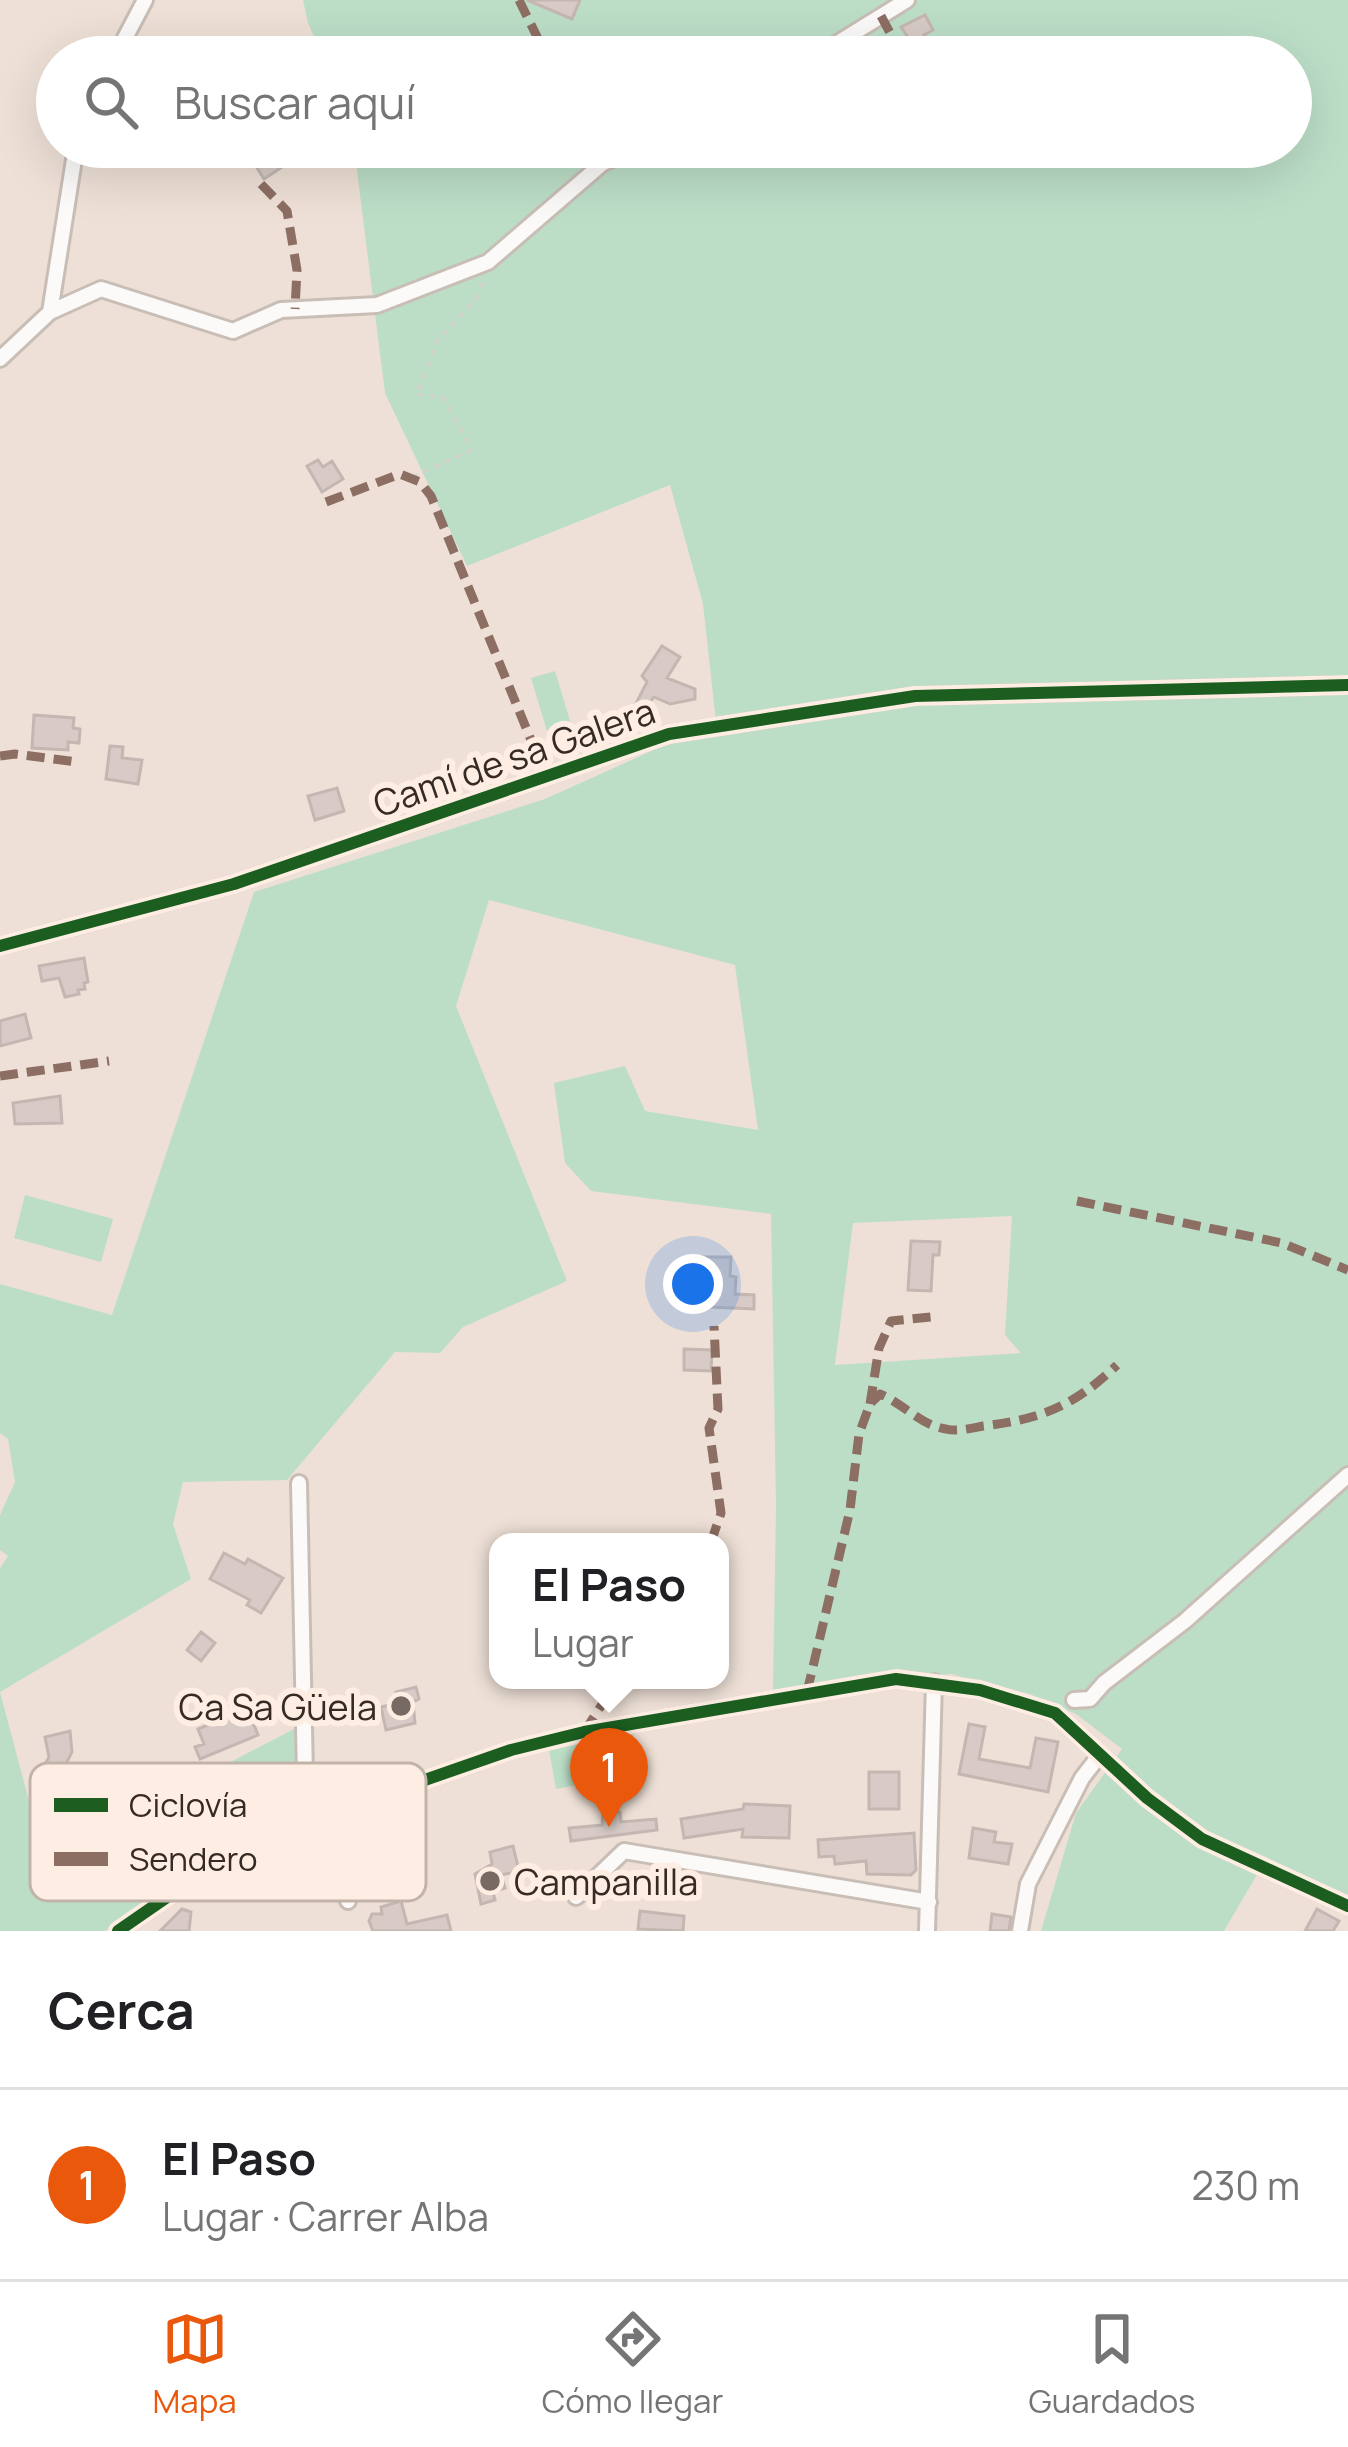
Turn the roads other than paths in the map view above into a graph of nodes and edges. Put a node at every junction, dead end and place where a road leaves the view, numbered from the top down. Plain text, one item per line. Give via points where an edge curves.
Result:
1 (145, 0) edge
2 (907, 0) edge
3 (126, 36) edge
4 (849, 36) edge
5 (73, 168) edge
6 (598, 168) edge
7 (50, 311) junction
8 (0, 359) edge
9 (1348, 685) edge
10 (0, 946) edge
11 (1348, 1475) edge
12 (299, 1484) dead end
13 (934, 1682) junction
14 (1055, 1713) junction
15 (1099, 1756) junction
16 (305, 1763) edge
17 (426, 1780) edge
18 (576, 1897) dead end
19 (158, 1901) edge
20 (929, 1902) junction
21 (1348, 1906) edge
22 (118, 1931) edge
23 (927, 1931) edge
24 (1020, 1931) edge

1 - 3 street
2 - 4 street
5 - 7 street
6 - 7 street via 488,262 377,305 281,310 233,331 101,289
7 - 8 street
9 - 10 street, Camí de sa Galera via 915,696 669,734 234,884
11 - 14 street via 1185,1621
12 - 16 street
13 - 14 street
13 - 17 street via 896,1679 584,1732
13 - 20 street
14 - 15 street
15 - 21 street via 1202,1839
15 - 24 street via 1028,1884
18 - 20 street via 624,1851
19 - 22 street
20 - 23 street

